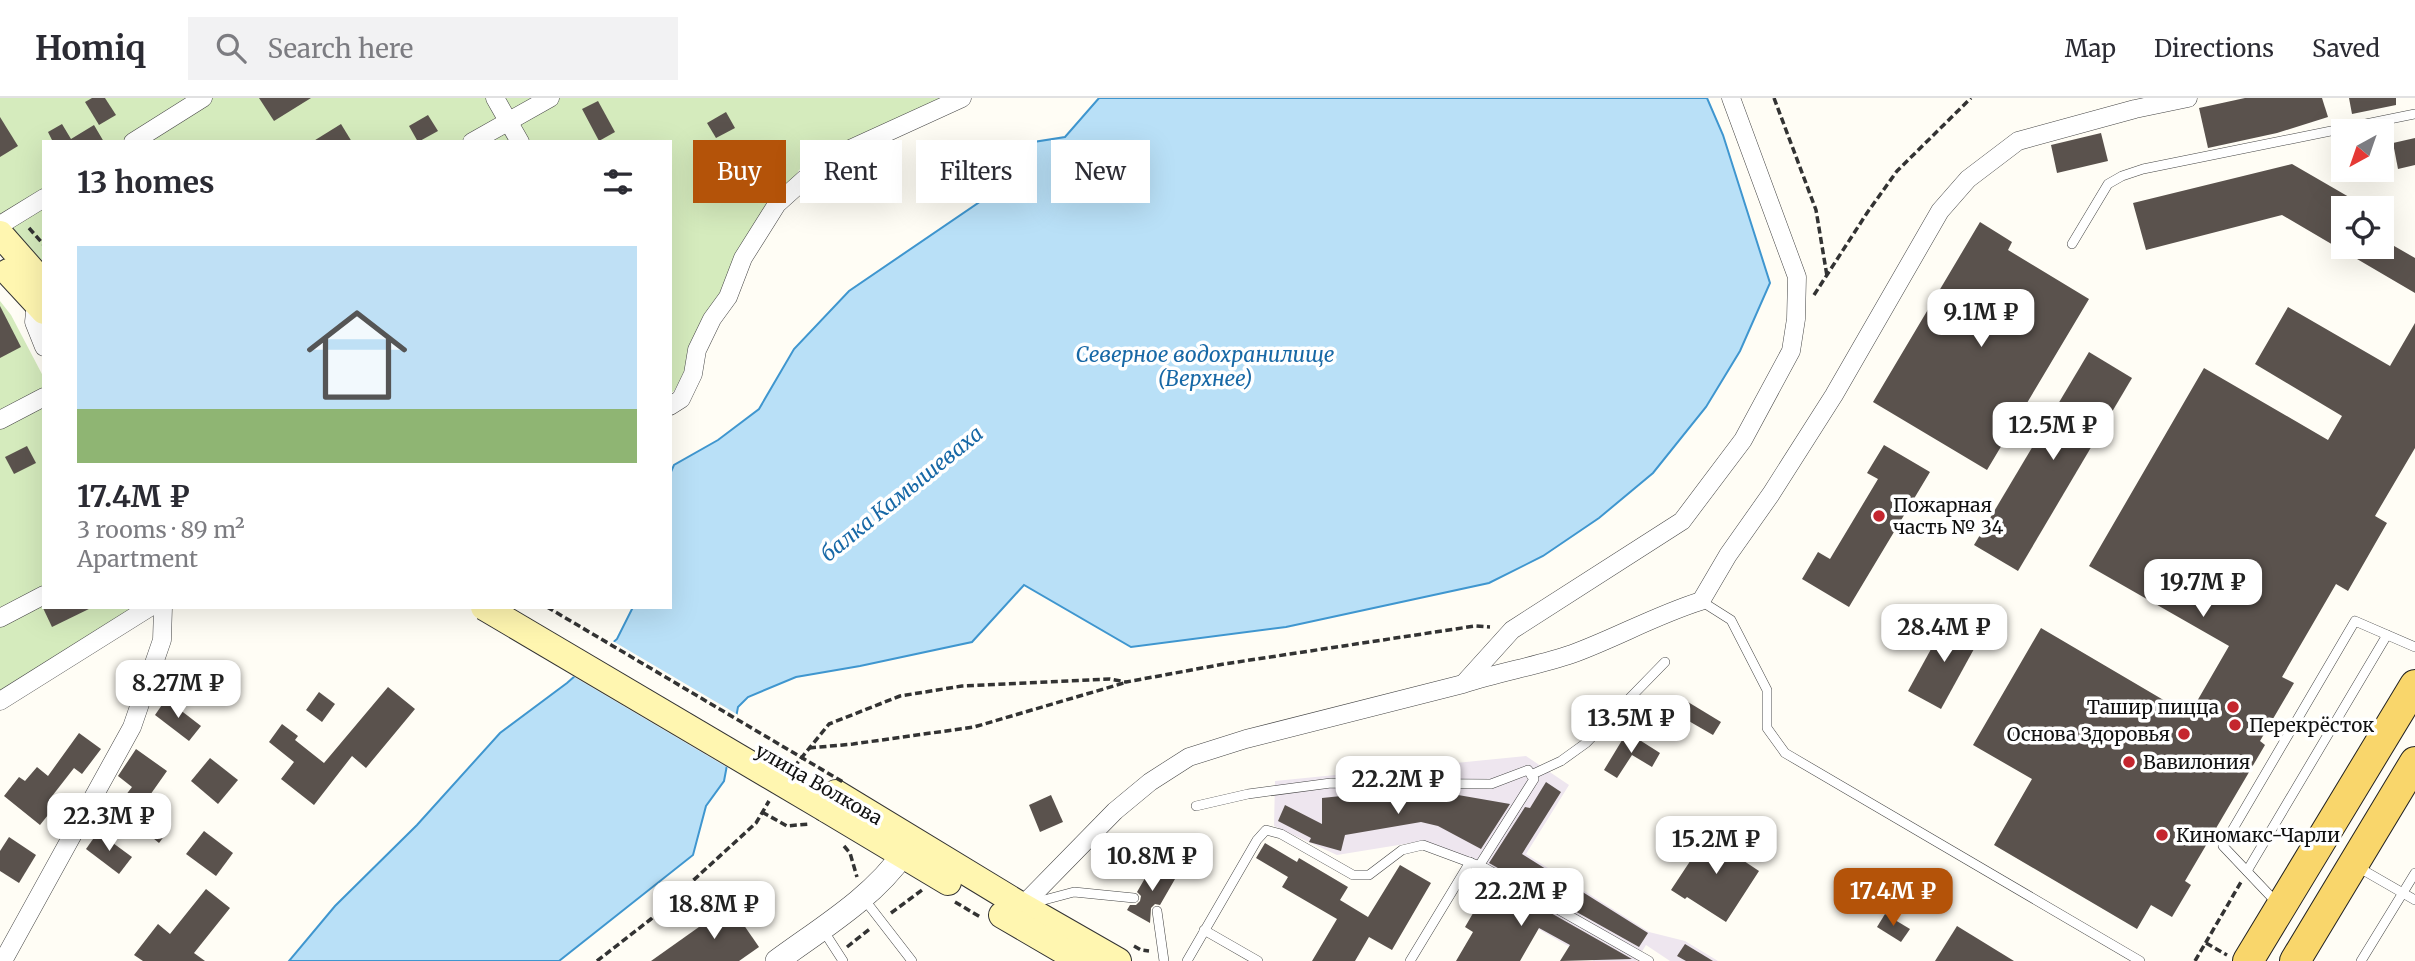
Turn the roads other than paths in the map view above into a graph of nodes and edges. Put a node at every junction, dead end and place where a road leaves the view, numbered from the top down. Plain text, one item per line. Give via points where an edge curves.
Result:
1 (203, 98) edge
2 (495, 98) edge
3 (550, 98) edge
4 (962, 98) edge
5 (1731, 98) edge
6 (2188, 98) edge
7 (2415, 114) edge
8 (508, 122) junction
9 (136, 140) edge
10 (476, 140) edge
11 (519, 140) edge
12 (42, 199) edge
13 (0, 225) edge
14 (0, 234) edge
15 (2072, 244) dead end
16 (0, 262) edge
17 (41, 299) edge
18 (42, 342) edge
19 (42, 398) edge
20 (675, 402) edge
21 (0, 420) edge
22 (42, 596) edge
23 (1701, 601) junction
24 (147, 609) edge
25 (163, 609) edge
26 (488, 609) edge
27 (523, 609) edge
28 (0, 618) edge
29 (2387, 635) junction
30 (2415, 647) edge
31 (1665, 662) dead end
32 (1463, 684) junction
33 (2415, 685) edge
34 (0, 701) edge
35 (2415, 762) edge
36 (1531, 775) junction
37 (829, 802) junction
38 (1196, 806) dead end
39 (903, 854) junction
40 (1474, 864) junction
41 (2353, 864) junction
42 (2248, 871) junction
43 (2415, 873) edge
44 (2403, 892) junction
45 (862, 897) junction
46 (1134, 898) dead end
47 (2415, 900) edge
48 (1022, 906) junction
49 (2282, 907) junction
50 (1157, 911) dead end
51 (821, 928) junction
52 (1204, 930) junction
53 (840, 957) edge
54 (2239, 959) edge
55 (3, 961) edge
56 (777, 961) edge
57 (912, 961) edge
58 (1080, 961) edge
59 (1118, 961) edge
60 (1164, 961) edge
61 (1187, 961) edge
62 (1258, 961) edge
63 (1410, 961) edge
64 (1649, 961) edge
65 (2140, 961) edge
66 (2295, 961) edge
67 (2361, 961) edge

1 - 9 street
2 - 8 street
3 - 8 street
4 - 20 street via 846,151 817,168 777,204 743,258 728,297 697,350 693,374
5 - 32 street via 1797,277 1791,351 1743,440 1682,521 1512,630
6 - 23 street via 2018,141 1968,179 1940,211 1834,395
7 - 15 lane via 2122,176 2108,184
8 - 10 street
8 - 11 street
12 - 13 street
14 - 17 main road
16 - 17 main road
17 - 18 street via 34,322
19 - 21 street
22 - 28 street
23 - 32 street via 1571,654
23 - 65 lane via 1731,620 1767,690 1767,729 1785,753
24 - 34 street
25 - 55 street via 162,640 132,727
26 - 37 main road, улица Волкова, bridge
27 - 37 main road, улица Волкова
29 - 30 lane
29 - 42 lane
29 - 42 lane via 2355,621 2223,846
31 - 36 lane via 1586,743
32 - 48 street via 1189,757 1115,811
33 - 49 main road
35 - 41 main road
36 - 38 lane via 1528,770 1491,784 1331,783
36 - 40 lane via 1534,779
37 - 39 main road, улица Волкова
37 - 48 main road, улица Волкова
39 - 45 street via 891,872
39 - 58 main road, улица Волкова
40 - 52 lane via 1423,845 1402,850 1369,875 1353,875 1266,830
40 - 63 lane
40 - 64 lane
41 - 44 lane
41 - 66 main road
42 - 49 lane
43 - 44 lane
44 - 47 lane
44 - 67 lane
45 - 51 street
45 - 57 lane
46 - 48 lane via 1074,892
48 - 59 main road, улица Волкова
49 - 54 main road
50 - 60 lane
51 - 53 lane
51 - 56 street
52 - 61 lane
52 - 62 lane

